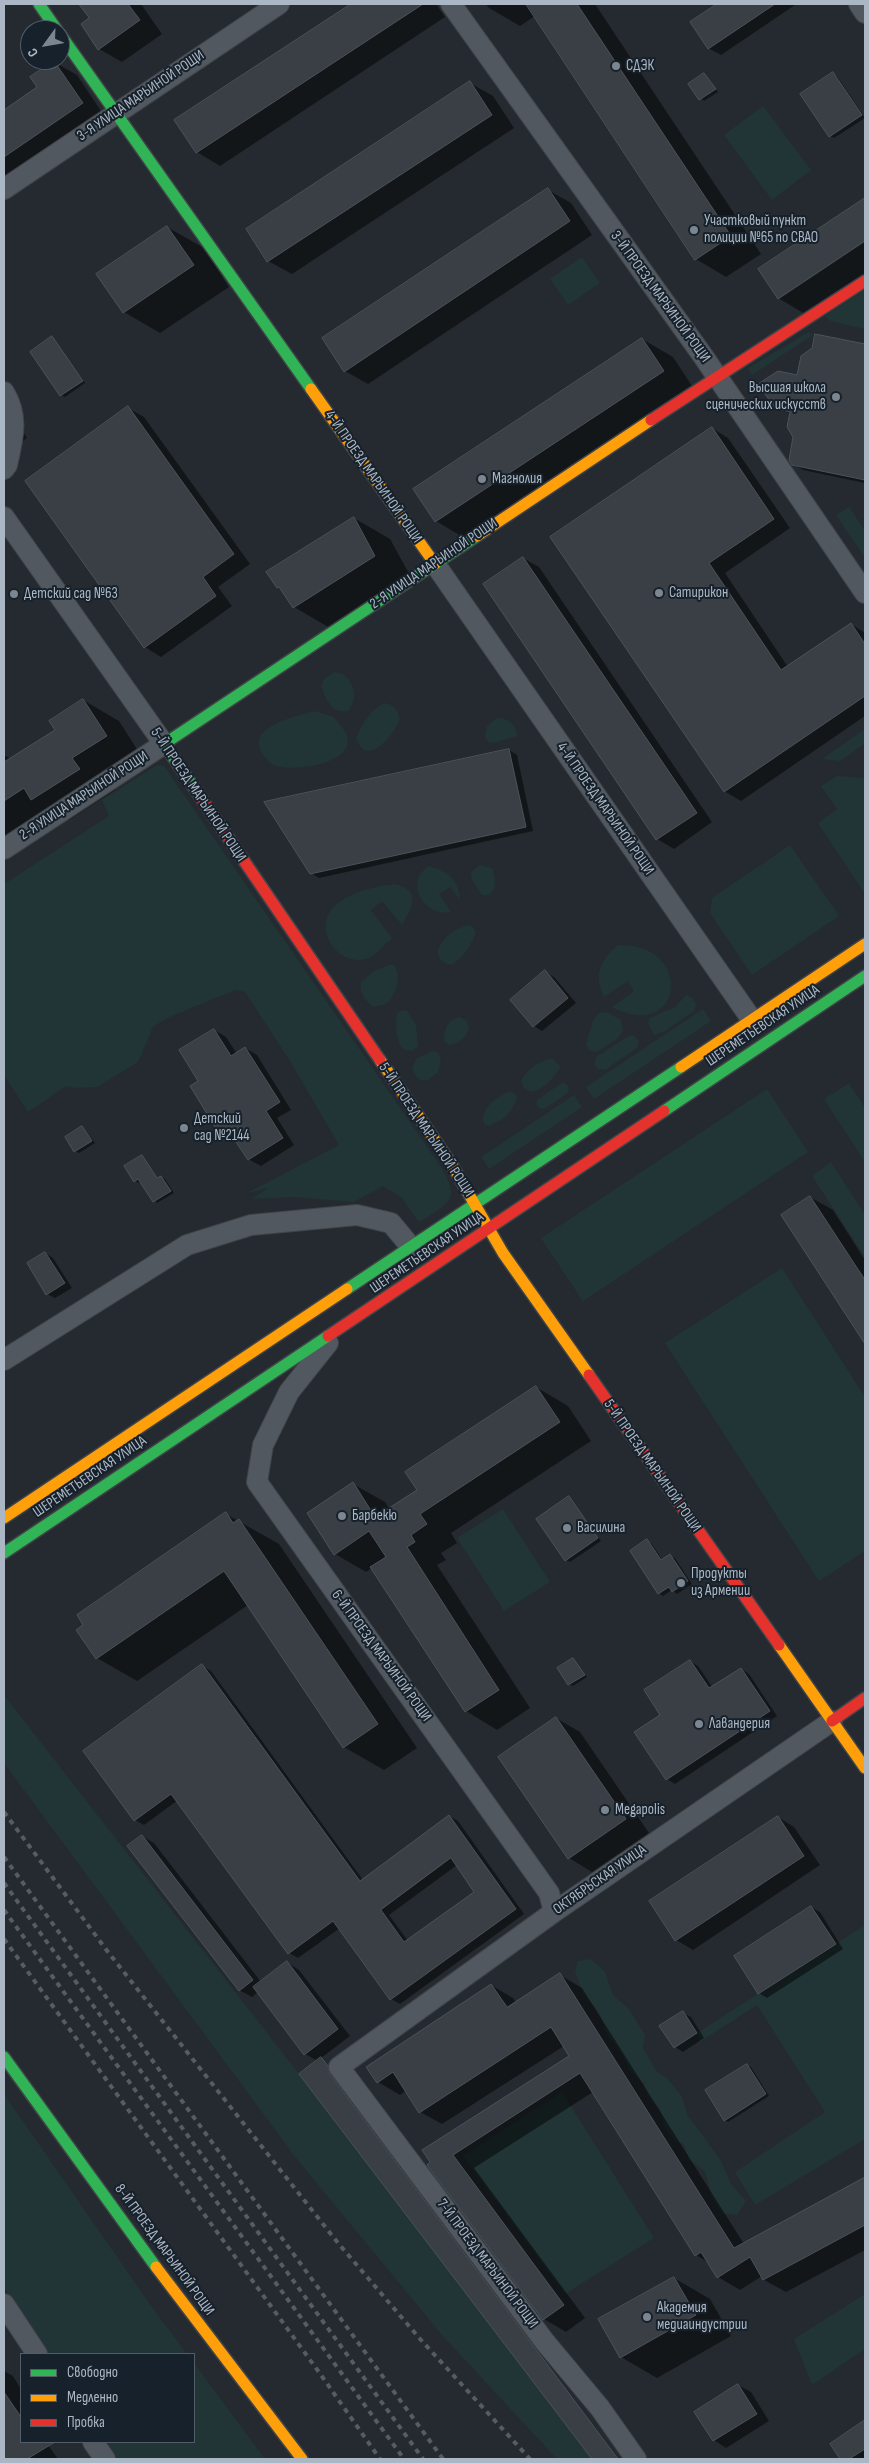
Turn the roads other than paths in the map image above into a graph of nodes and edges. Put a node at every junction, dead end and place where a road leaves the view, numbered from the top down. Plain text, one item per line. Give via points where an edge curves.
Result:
1 (39, 4) edge
2 (279, 4) edge
3 (451, 4) edge
4 (859, 4) edge
5 (865, 13) edge
6 (50, 20) edge
7 (70, 48) edge
8 (115, 113) junction
9 (4, 189) edge
10 (865, 281) edge
11 (717, 376) junction
12 (4, 392) edge
13 (4, 469) edge
14 (4, 517) edge
15 (435, 564) junction
16 (865, 593) edge
17 (164, 744) junction
18 (4, 849) edge
19 (865, 944) edge
20 (865, 976) edge
21 (752, 1020) junction
22 (475, 1205) junction
23 (488, 1229) junction
24 (411, 1247) junction
25 (337, 1331) junction
26 (4, 1360) edge
27 (4, 1518) edge
28 (4, 1553) edge
29 (865, 1698) edge
30 (832, 1721) junction
31 (865, 1768) edge
32 (554, 1912) junction
33 (4, 2057) edge
34 (339, 2067) joint
35 (4, 2304) edge
36 (36, 2353) edge
37 (94, 2443) edge
38 (105, 2459) edge
39 (302, 2459) edge
40 (636, 2459) edge

1 - 6 street
2 - 8 street, 3-Я УЛИЦА МАРЬИНОЙ РОЩИ
3 - 11 street, 3-Й ПРОЕЗД МАРЬИНОЙ РОЩИ
4 - 5 street
7 - 8 street, 4-Й ПРОЕЗД МАРЬИНОЙ РОЩИ
8 - 9 street, 3-Я УЛИЦА МАРЬИНОЙ РОЩИ
8 - 15 street, 4-Й ПРОЕЗД МАРЬИНОЙ РОЩИ
10 - 11 street, 2-Я УЛИЦА МАРЬИНОЙ РОЩИ
11 - 15 street, 2-Я УЛИЦА МАРЬИНОЙ РОЩИ
11 - 16 street, 3-Й ПРОЕЗД МАРЬИНОЙ РОЩИ
12 - 13 street via 15,432
14 - 17 street, 5-Й ПРОЕЗД МАРЬИНОЙ РОЩИ
15 - 17 street, 2-Я УЛИЦА МАРЬИНОЙ РОЩИ
15 - 21 street, 4-Й ПРОЕЗД МАРЬИНОЙ РОЩИ
17 - 18 street, 2-Я УЛИЦА МАРЬИНОЙ РОЩИ
17 - 22 street, 5-Й ПРОЕЗД МАРЬИНОЙ РОЩИ via 452,1165
19 - 21 street, ШЕРЕМЕТЬЕВСКАЯ УЛИЦА
20 - 23 street, ШЕРЕМЕТЬЕВСКАЯ УЛИЦА
21 - 22 street, ШЕРЕМЕТЬЕВСКАЯ УЛИЦА
22 - 23 street, 5-Й ПРОЕЗД МАРЬИНОЙ РОЩИ
22 - 24 street, ШЕРЕМЕТЬЕВСКАЯ УЛИЦА
23 - 25 street, ШЕРЕМЕТЬЕВСКАЯ УЛИЦА
23 - 30 street, 5-Й ПРОЕЗД МАРЬИНОЙ РОЩИ
24 - 26 street via 391,1223 357,1215 251,1225 187,1245
24 - 27 street, ШЕРЕМЕТЬЕВСКАЯ УЛИЦА
25 - 28 street, ШЕРЕМЕТЬЕВСКАЯ УЛИЦА
25 - 32 street, 6-Й ПРОЕЗД МАРЬИНОЙ РОЩИ via 289,1392 263,1445 257,1482 549,1893
29 - 30 street, ОКТЯБРЬСКАЯ УЛИЦА
30 - 31 street, 5-Й ПРОЕЗД МАРЬИНОЙ РОЩИ
30 - 32 street, ОКТЯБРЬСКАЯ УЛИЦА
32 - 34 street, ОКТЯБРЬСКАЯ УЛИЦА
33 - 39 street, 8-Й ПРОЕЗД МАРЬИНОЙ РОЩИ via 168,2283
34 - 40 street, 7-Й ПРОЕЗД МАРЬИНОЙ РОЩИ via 544,2342 600,2408
35 - 36 street
37 - 38 street

